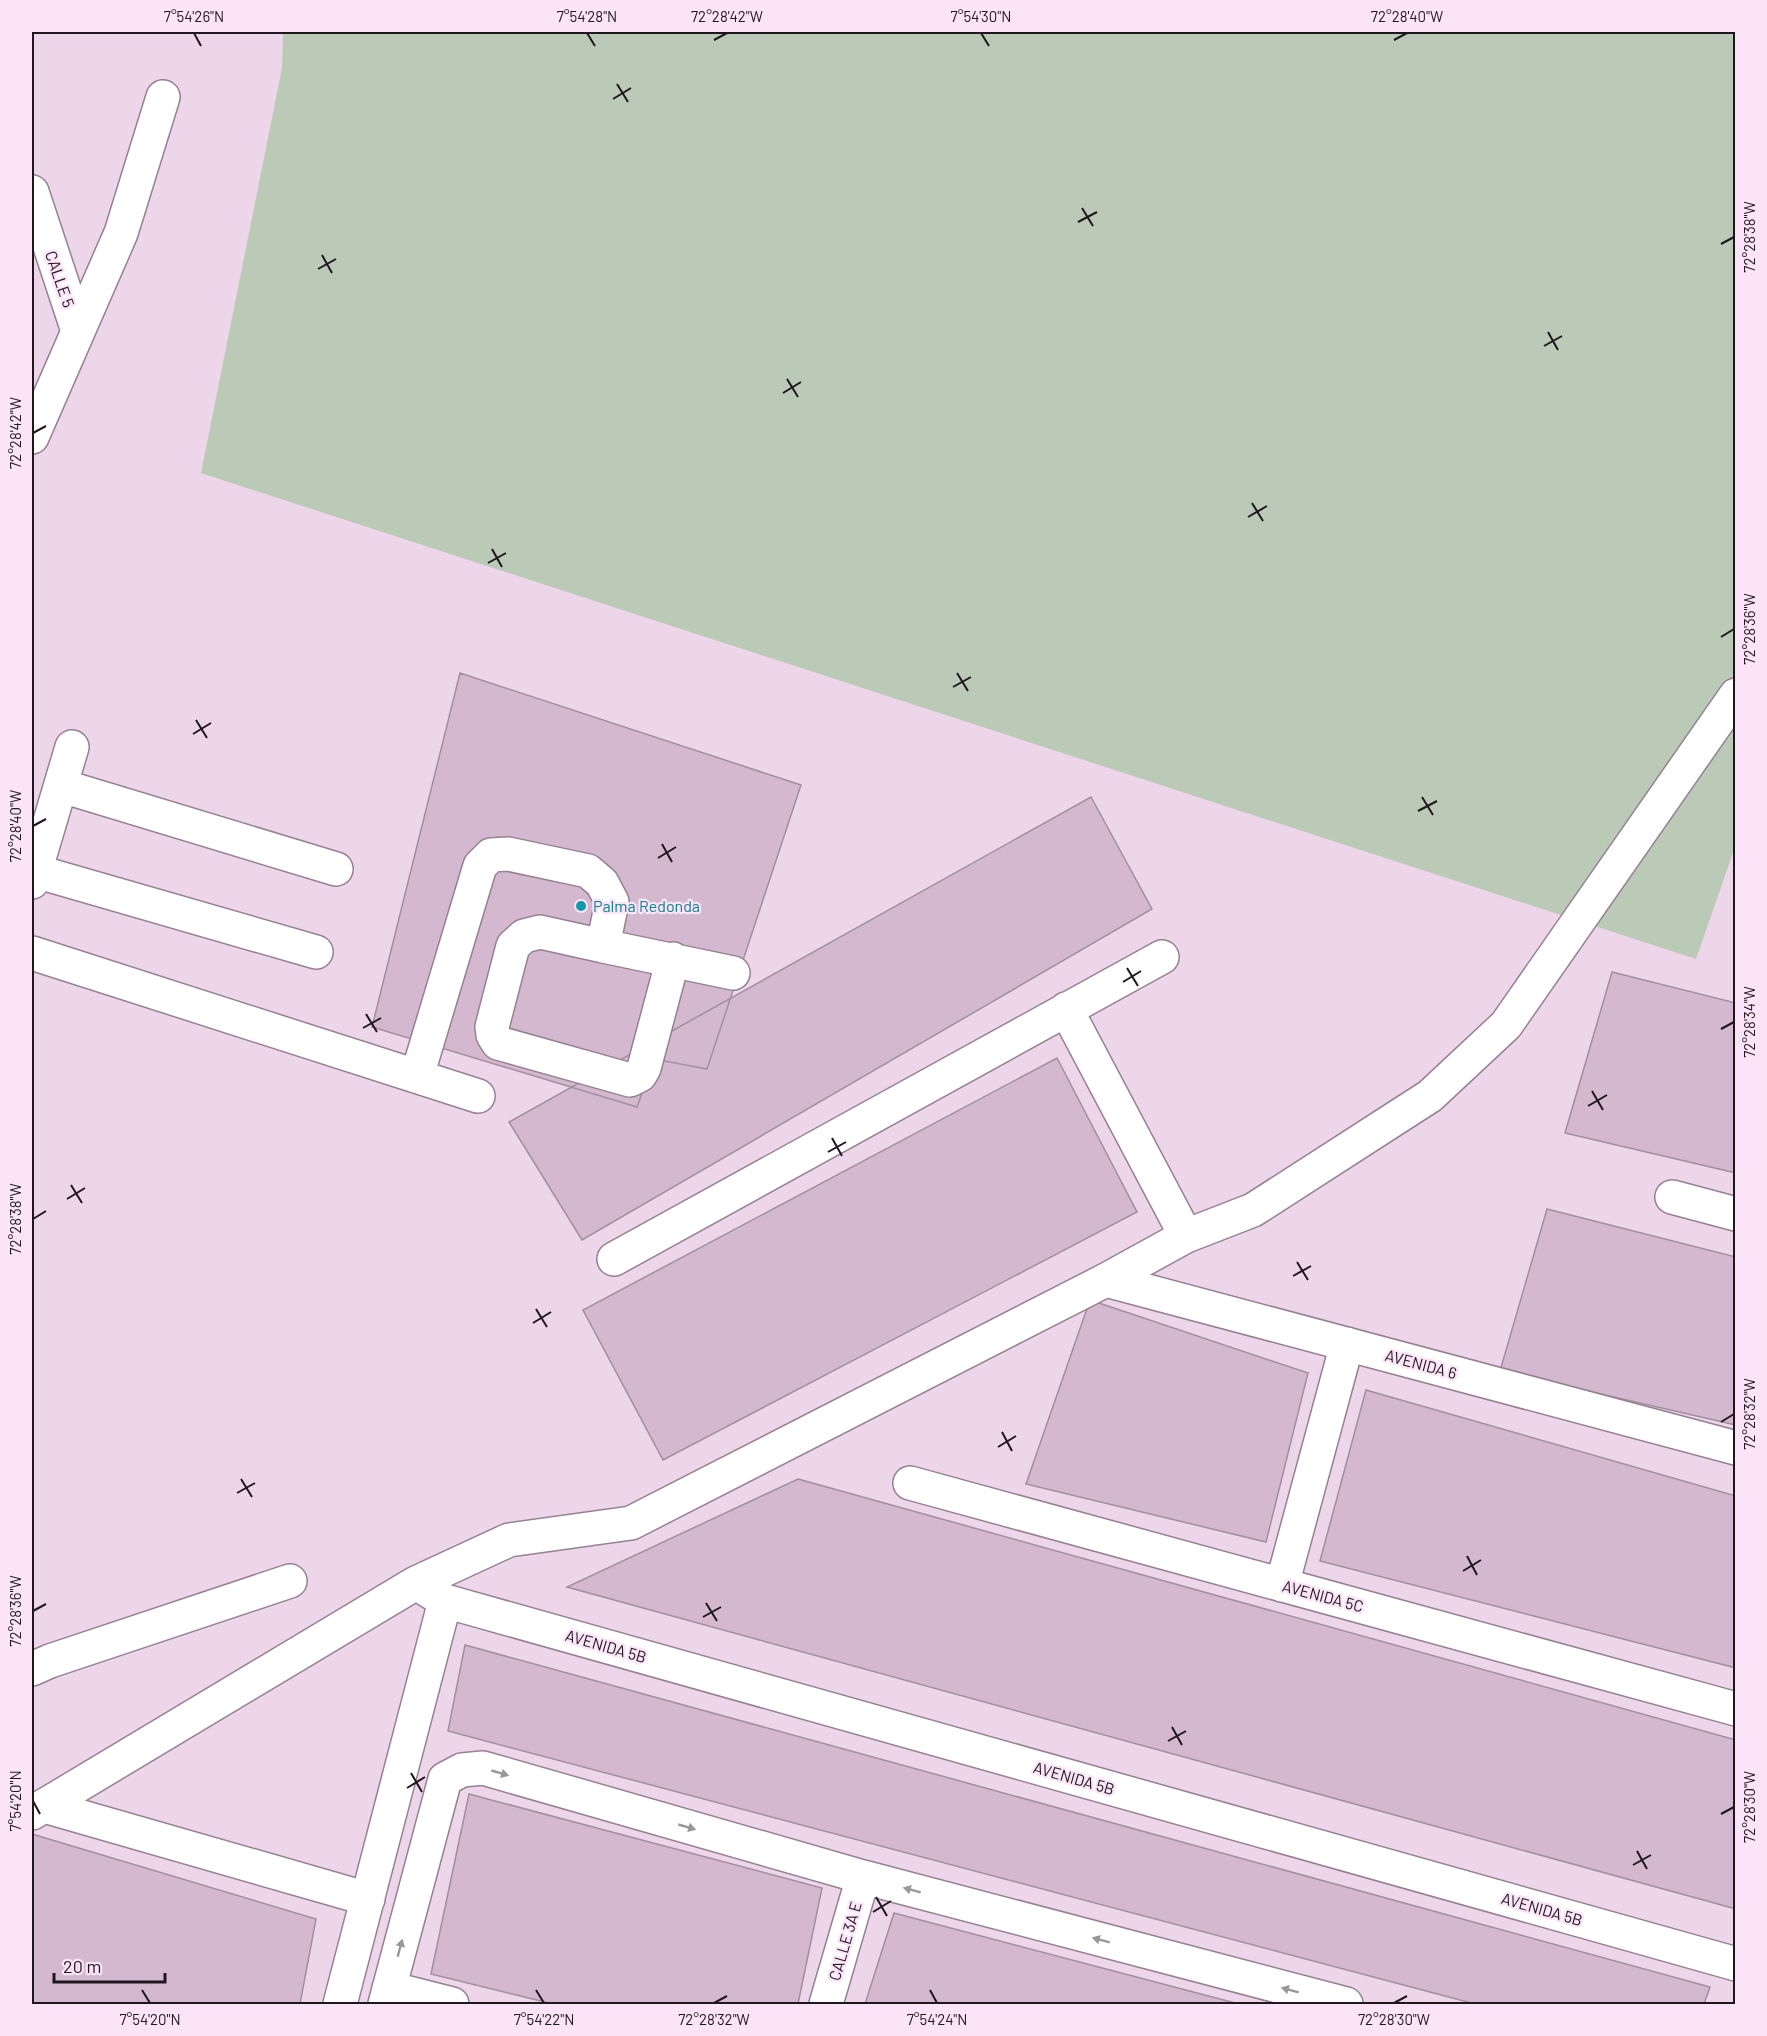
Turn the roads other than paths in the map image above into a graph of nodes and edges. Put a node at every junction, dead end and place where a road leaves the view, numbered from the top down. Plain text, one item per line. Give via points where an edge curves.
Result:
1 (163, 97) dead end
2 (32, 192) edge
3 (78, 331) junction
4 (32, 437) edge
5 (1736, 694) edge
6 (72, 747) dead end
7 (62, 786) junction
8 (336, 869) dead end
9 (33, 877) edge
10 (603, 946) junction
11 (316, 952) dead end
12 (32, 953) edge
13 (1162, 957) dead end
14 (673, 959) junction
15 (733, 973) dead end
16 (1066, 1010) junction
17 (417, 1076) junction
18 (478, 1096) dead end
19 (1672, 1197) dead end
20 (1736, 1214) edge
21 (1186, 1236) junction
22 (614, 1259) dead end
23 (1106, 1280) junction
24 (1347, 1344) junction
25 (1736, 1448) edge
26 (910, 1483) dead end
27 (290, 1581) dead end
28 (416, 1583) junction
29 (1282, 1585) junction
30 (445, 1601) junction
31 (32, 1669) edge
32 (1736, 1709) edge
33 (38, 1810) edge
34 (863, 1877) junction
35 (368, 1899) junction
36 (1736, 1964) edge
37 (387, 1996) edge
38 (340, 2004) edge
39 (452, 2004) edge
40 (826, 2004) edge
41 (1346, 2004) edge

1 - 3 street via 121,233
2 - 3 street, CALLE 5
3 - 4 street
5 - 21 street via 1506,1025 1430,1096 1253,1210
6 - 7 street
7 - 8 street
7 - 9 street
9 - 11 street
10 - 14 street
10 - 14 street via 540,932 524,936 513,946 492,1026 498,1043 630,1080 644,1068
10 - 17 street via 612,902 602,883 588,871 508,854 491,855 480,866
12 - 17 street
13 - 16 street
14 - 15 street
16 - 21 street
16 - 22 street
17 - 18 street
19 - 20 street
21 - 23 street
23 - 24 street, AVENIDA 6
23 - 28 street via 631,1523 509,1540
24 - 25 street, AVENIDA 6
24 - 29 street
26 - 29 street, AVENIDA 5C
27 - 31 street
28 - 30 street, AVENIDA 5B
28 - 33 street
29 - 32 street, AVENIDA 5C
30 - 35 street
30 - 36 street, AVENIDA 5B
33 - 35 street
37 -> 34 street via 445,1779 462,1770 483,1768
34 - 40 street, CALLE 3A E
41 -> 34 street
35 - 38 street
37 - 39 street

